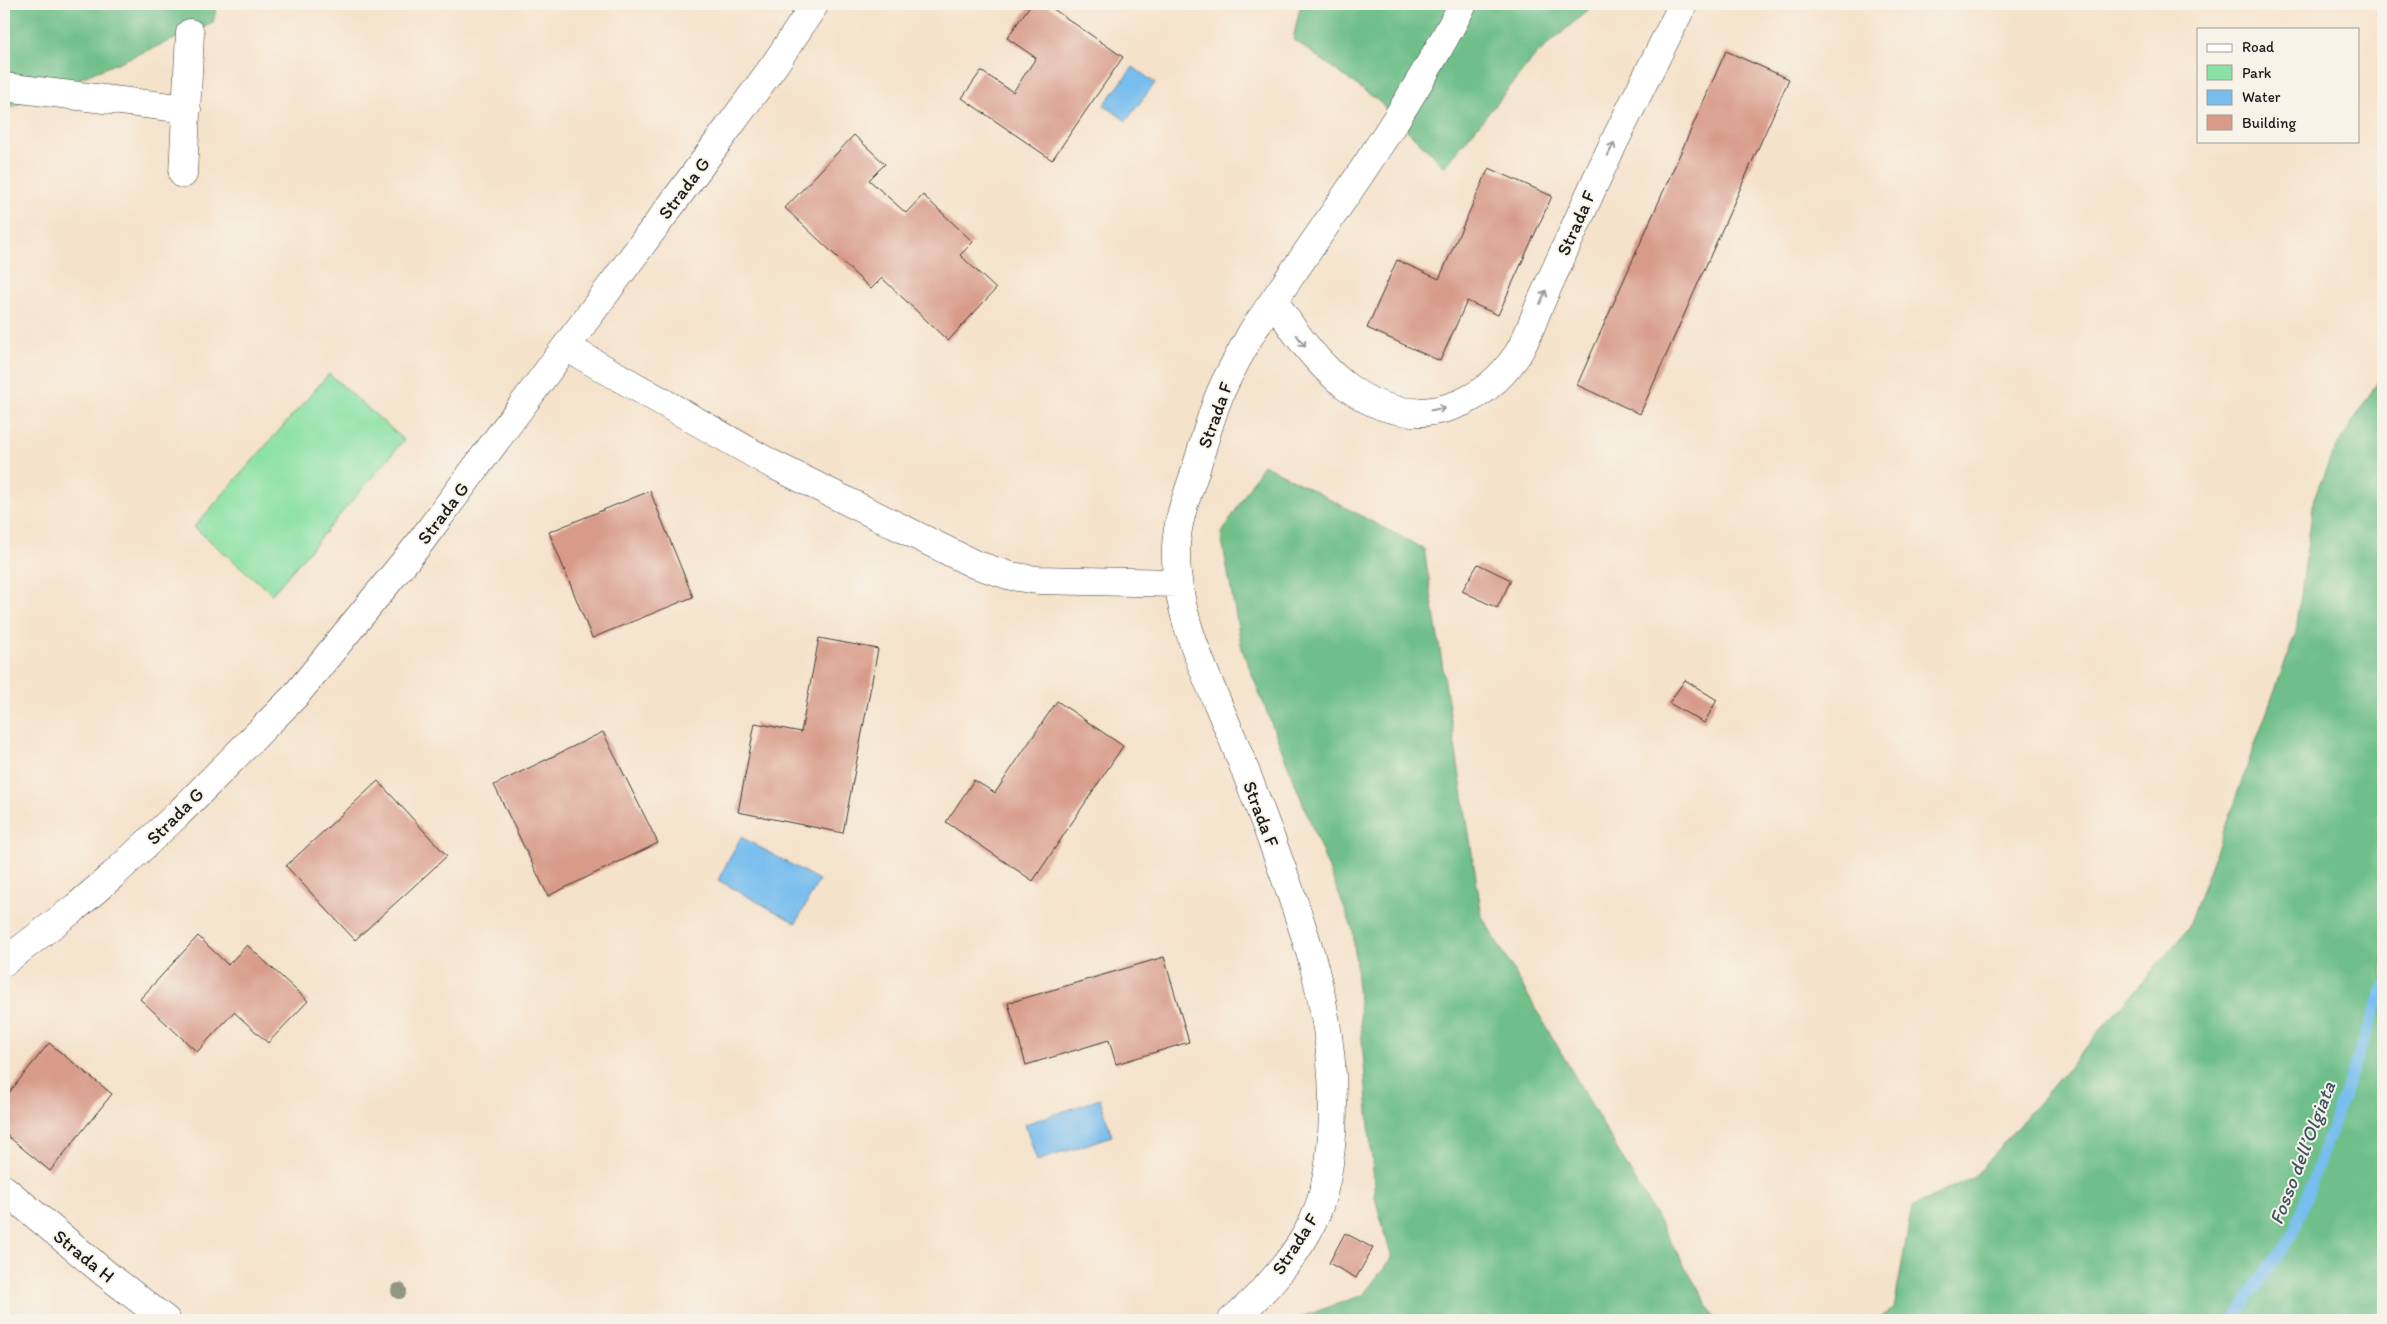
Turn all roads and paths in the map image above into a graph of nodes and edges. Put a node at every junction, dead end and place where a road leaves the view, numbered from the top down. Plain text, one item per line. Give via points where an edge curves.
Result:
1 (815, 4) edge
2 (1463, 4) edge
3 (1683, 4) edge
4 (190, 32) dead end
5 (4, 87) edge
6 (187, 109) junction
7 (183, 174) dead end
8 (1274, 300) junction
9 (566, 347) junction
10 (1178, 583) junction
11 (4, 962) edge
12 (4, 1189) edge
13 (166, 1320) edge
14 (1232, 1320) edge

1 - 9 street, Strada G via 775,64
2 - 8 street, Strada F via 1382,139
8 -> 3 street, Strada F via 1319,362 1371,402 1396,410 1422,411 1444,408 1479,393 1496,380 1517,354 1594,184
4 - 6 street
5 - 6 street
6 - 7 street
8 - 10 street, Strada F via 1252,332 1221,391 1180,519 1176,548
9 - 10 street via 770,463 974,564 1011,576 1037,580
9 - 11 street, Strada G via 419,544 295,696 113,875
10 - 14 street, Strada F via 1190,634 1300,916 1322,994 1333,1067 1330,1161 1316,1214 1282,1267
12 - 13 street, Strada H

